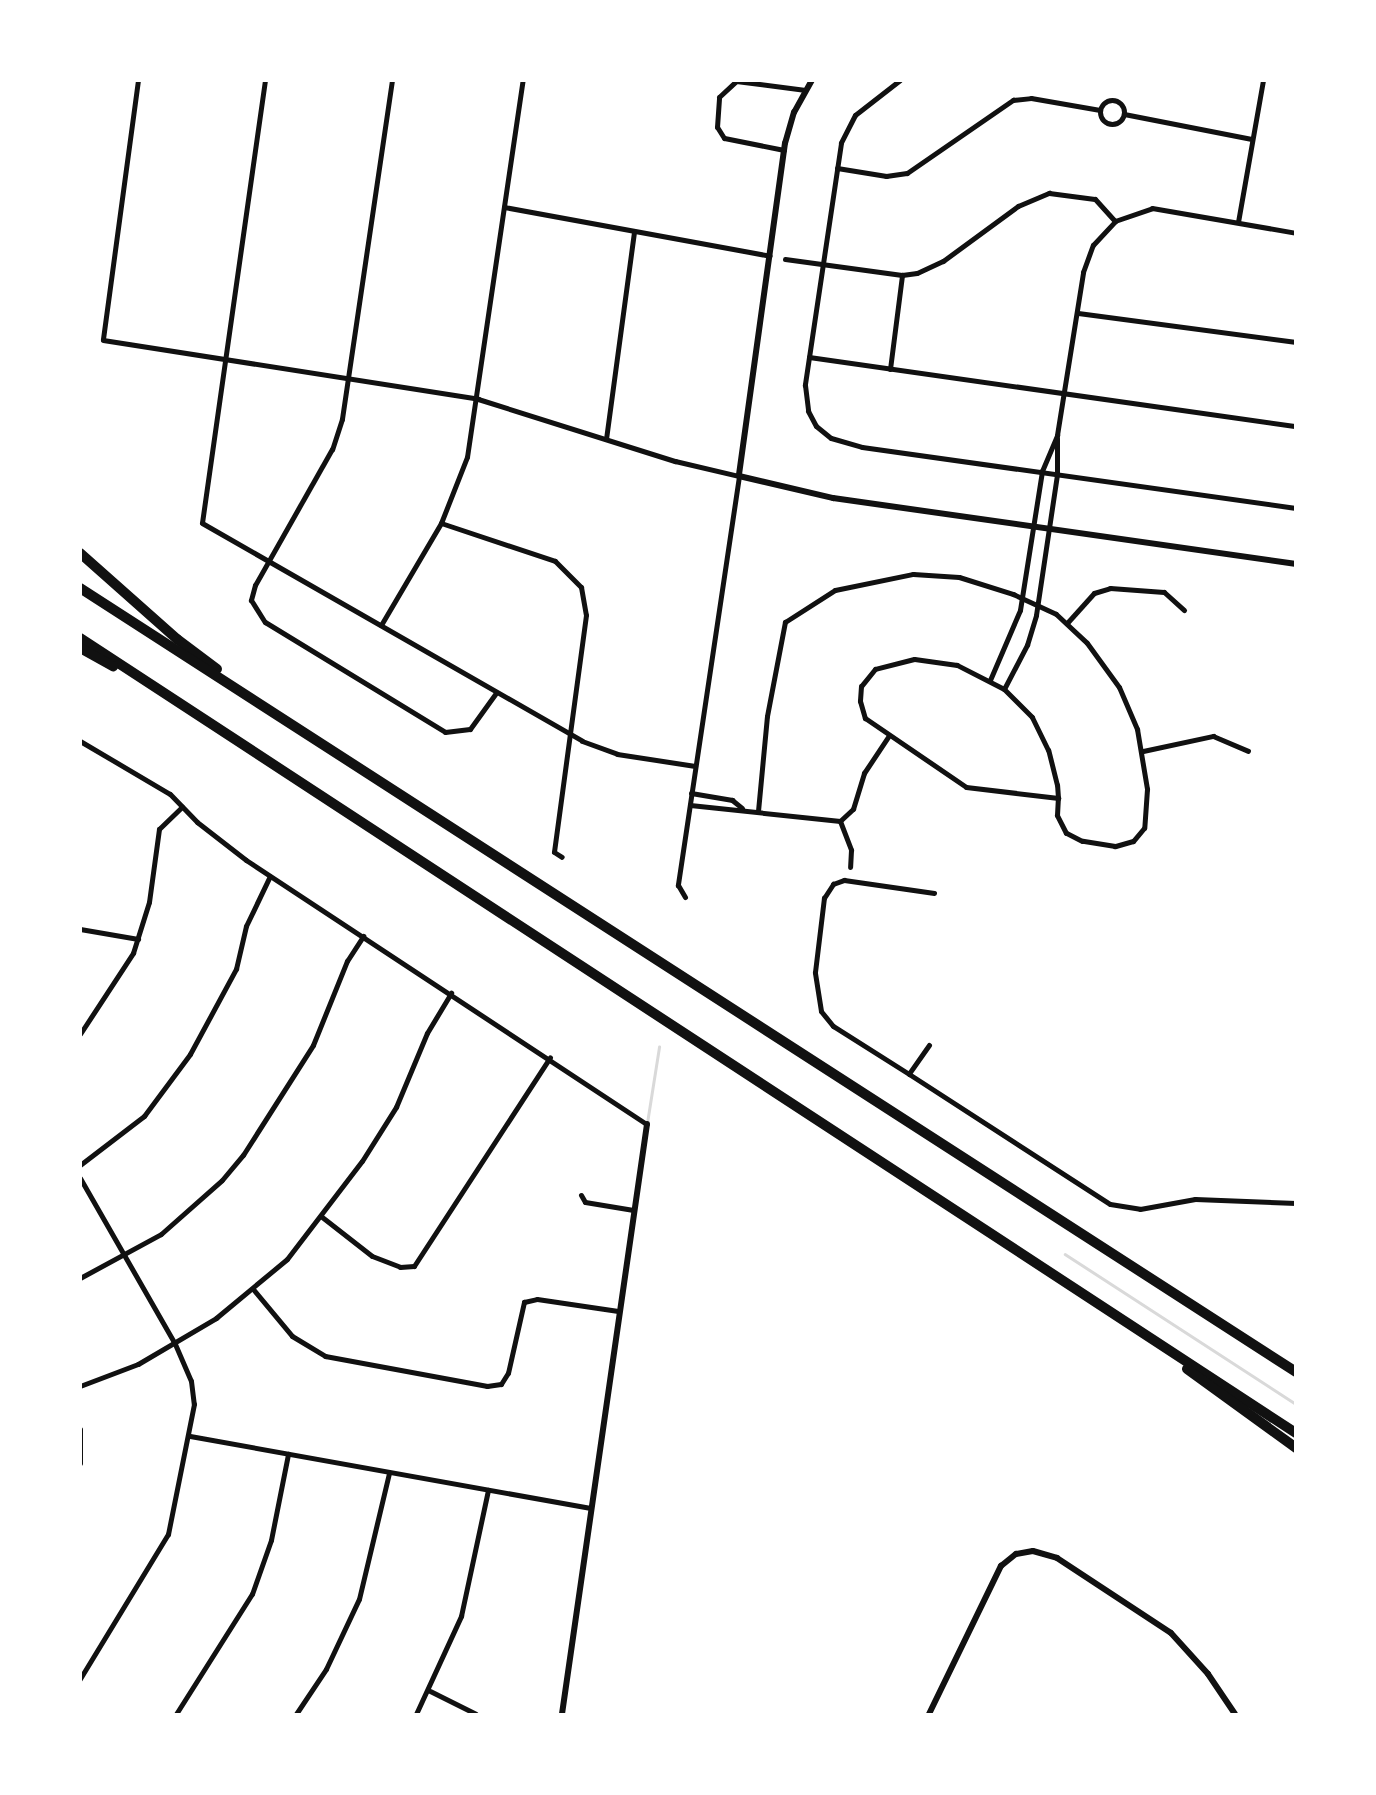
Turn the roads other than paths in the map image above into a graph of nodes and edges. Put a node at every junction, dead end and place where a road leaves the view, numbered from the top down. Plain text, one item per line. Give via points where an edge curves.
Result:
1 (138, 80) edge
2 (265, 80) edge
3 (392, 80) edge
4 (523, 80) edge
5 (813, 80) edge
6 (900, 80) edge
7 (1263, 80) edge
8 (805, 90) junction
9 (1100, 110) junction
10 (1124, 114) junction
11 (1252, 139) junction
12 (784, 150) junction
13 (837, 168) junction
14 (504, 207) junction
15 (1115, 221) junction
16 (1238, 222) junction
17 (634, 232) junction
18 (1296, 233) edge
19 (770, 257) junction
20 (785, 259) dead end
21 (823, 265) junction
22 (902, 275) junction
23 (1078, 313) junction
24 (1296, 342) edge
25 (809, 357) junction
26 (225, 362) junction
27 (890, 369) junction
28 (350, 379) junction
29 (1066, 393) junction
30 (478, 399) junction
31 (1296, 426) edge
32 (1058, 435) junction
33 (606, 439) junction
34 (1042, 471) junction
35 (1057, 474) junction
36 (739, 476) junction
37 (1296, 508) edge
38 (441, 523) junction
39 (1034, 527) junction
40 (1050, 529) junction
41 (80, 553) edge
42 (268, 562) junction
43 (1296, 564) edge
44 (80, 588) edge
45 (1022, 598) junction
46 (1038, 605) junction
47 (1184, 610) dead end
48 (1067, 623) junction
49 (381, 625) junction
50 (80, 638) edge
51 (80, 649) edge
52 (990, 680) junction
53 (1004, 689) junction
54 (496, 693) junction
55 (180, 704) junction
56 (297, 728) junction
57 (570, 735) junction
58 (888, 737) junction
59 (80, 741) edge
60 (87, 747) junction
61 (1143, 751) junction
62 (1248, 751) dead end
63 (80, 753) edge
64 (695, 766) junction
65 (691, 793) junction
66 (1058, 798) junction
67 (690, 805) junction
68 (182, 807) junction
69 (742, 808) junction
70 (758, 811) junction
71 (840, 821) junction
72 (562, 857) dead end
73 (850, 867) dead end
74 (270, 876) junction
75 (934, 893) dead end
76 (685, 897) dead end
77 (80, 929) edge
78 (363, 936) junction
79 (138, 939) junction
80 (451, 993) junction
81 (80, 1034) edge
82 (929, 1045) dead end
83 (550, 1058) junction
84 (909, 1074) junction
85 (647, 1124) joint
86 (80, 1165) edge
87 (80, 1178) edge
88 (581, 1195) dead end
89 (1296, 1203) edge
90 (633, 1209) junction
91 (323, 1217) junction
92 (124, 1256) junction
93 (80, 1278) edge
94 (253, 1289) junction
95 (618, 1311) junction
96 (1203, 1311) junction
97 (175, 1344) junction
98 (1169, 1352) junction
99 (1296, 1365) edge
100 (1296, 1372) edge
101 (80, 1386) edge
102 (80, 1429) edge
103 (1296, 1433) edge
104 (190, 1436) junction
105 (1296, 1448) edge
106 (288, 1454) junction
107 (80, 1463) edge
108 (388, 1473) junction
109 (488, 1490) junction
110 (591, 1508) junction
111 (80, 1679) edge
112 (430, 1691) junction
113 (176, 1714) edge
114 (296, 1714) edge
115 (416, 1714) edge
116 (475, 1714) edge
117 (562, 1714) edge
118 (929, 1714) edge
119 (1235, 1714) edge

1 - 26 street via 103,340
2 - 26 street
3 - 28 street
4 - 14 street
5 - 8 street
6 - 13 street via 851,121
7 - 11 street
8 - 12 street
8 - 12 street via 736,81 720,94 717,127 724,138
9 - 10 street via 1109,124 1117,124
9 - 10 street via 1106,101 1114,100
9 - 13 street via 1040,99 1013,100 907,173 891,176
10 - 11 street
11 - 16 street
12 - 19 street
13 - 21 street
14 - 17 street
14 - 30 street
15 - 16 street via 1160,208
15 - 22 street via 1095,199 1049,193 1018,206 943,261
15 - 23 street via 1087,258
16 - 18 street
17 - 19 street
17 - 33 street
19 - 36 street
20 - 21 street
21 - 22 street
21 - 25 street
22 - 27 street
23 - 24 street
23 - 29 street
25 - 27 street
25 - 34 street via 805,395 816,426 831,438 862,447
26 - 28 street
26 - 42 street via 202,523
27 - 29 street
28 - 30 street
28 - 42 street via 332,449
29 - 31 street
29 - 32 street
30 - 33 street
30 - 38 street via 464,467
32 - 34 street
32 - 35 street
33 - 36 street
34 - 35 street
34 - 39 street
35 - 37 street
35 - 40 street
36 - 39 street via 833,498
36 - 64 street
38 - 49 street
38 - 57 street via 555,561 578,580 586,615
39 - 40 street
39 - 45 street
40 - 43 street
40 - 46 street
41 - 56 highway via 177,639
42 - 49 street
42 - 54 street via 252,595 259,617 439,729 456,734 470,729
44 - 56 highway
45 - 46 street
45 - 52 street via 1007,648
45 - 70 street via 959,577 894,575 835,590 791,615 780,634
46 - 48 street
46 - 53 street via 1027,645
47 - 48 street via 1164,592 1110,588 1089,597
48 - 61 street via 1119,687
49 - 54 street
50 - 55 highway
51 - 55 highway
52 - 53 street
52 - 58 street via 944,662 914,659 885,664 867,675 860,701 865,718
53 - 66 street via 1026,709 1042,736
54 - 57 street
55 - 98 highway
56 - 96 highway
57 - 64 street via 617,754
57 - 72 street via 554,852
58 - 66 street via 966,787
58 - 71 street via 864,773 853,809
59 - 60 street
60 - 63 street
60 - 68 street via 109,755
61 - 62 street via 1213,736
61 - 66 street via 1147,789 1144,828 1129,844 1105,844 1066,833 1058,820
64 - 65 street
65 - 67 street
65 - 69 street via 732,800
67 - 69 street via 730,811
67 - 76 street via 678,885
68 - 74 street via 214,837
68 - 79 street via 159,829 149,902
69 - 70 street
70 - 71 street
71 - 73 street via 851,850
74 - 78 street
74 - 86 street via 246,926 236,968 190,1054 144,1116
75 - 84 street via 844,880 833,884 824,898 816,972 823,1015
77 - 79 street
78 - 80 street
78 - 92 street via 347,961 313,1045 243,1155 190,1211
79 - 81 street
80 - 83 street
80 - 91 street via 427,1033 396,1107
82 - 84 street
83 - 85 street
83 - 91 street via 410,1268 372,1256
84 - 89 street via 1110,1204 1140,1209 1195,1199
85 - 90 street
87 - 92 street
88 - 90 street via 585,1202
90 - 95 street
91 - 94 street
92 - 93 street
92 - 97 street
94 - 95 street via 292,1336 324,1356 487,1386 501,1384 508,1373 524,1302 537,1299
94 - 97 street
95 - 110 street
96 - 99 highway
96 - 100 highway
97 - 101 street
97 - 104 street via 193,1393
98 - 103 highway
98 - 105 highway via 1213,1390
102 - 107 street
104 - 106 street
104 - 111 street via 167,1534
106 - 108 street
106 - 113 street via 271,1540 252,1594
108 - 109 street
108 - 114 street via 359,1599 326,1669
109 - 110 street
109 - 112 street via 468,1590
110 - 117 street
112 - 115 street
112 - 116 street
118 - 119 street via 1002,1566 1016,1554 1033,1551 1057,1558 1171,1633 1208,1674

